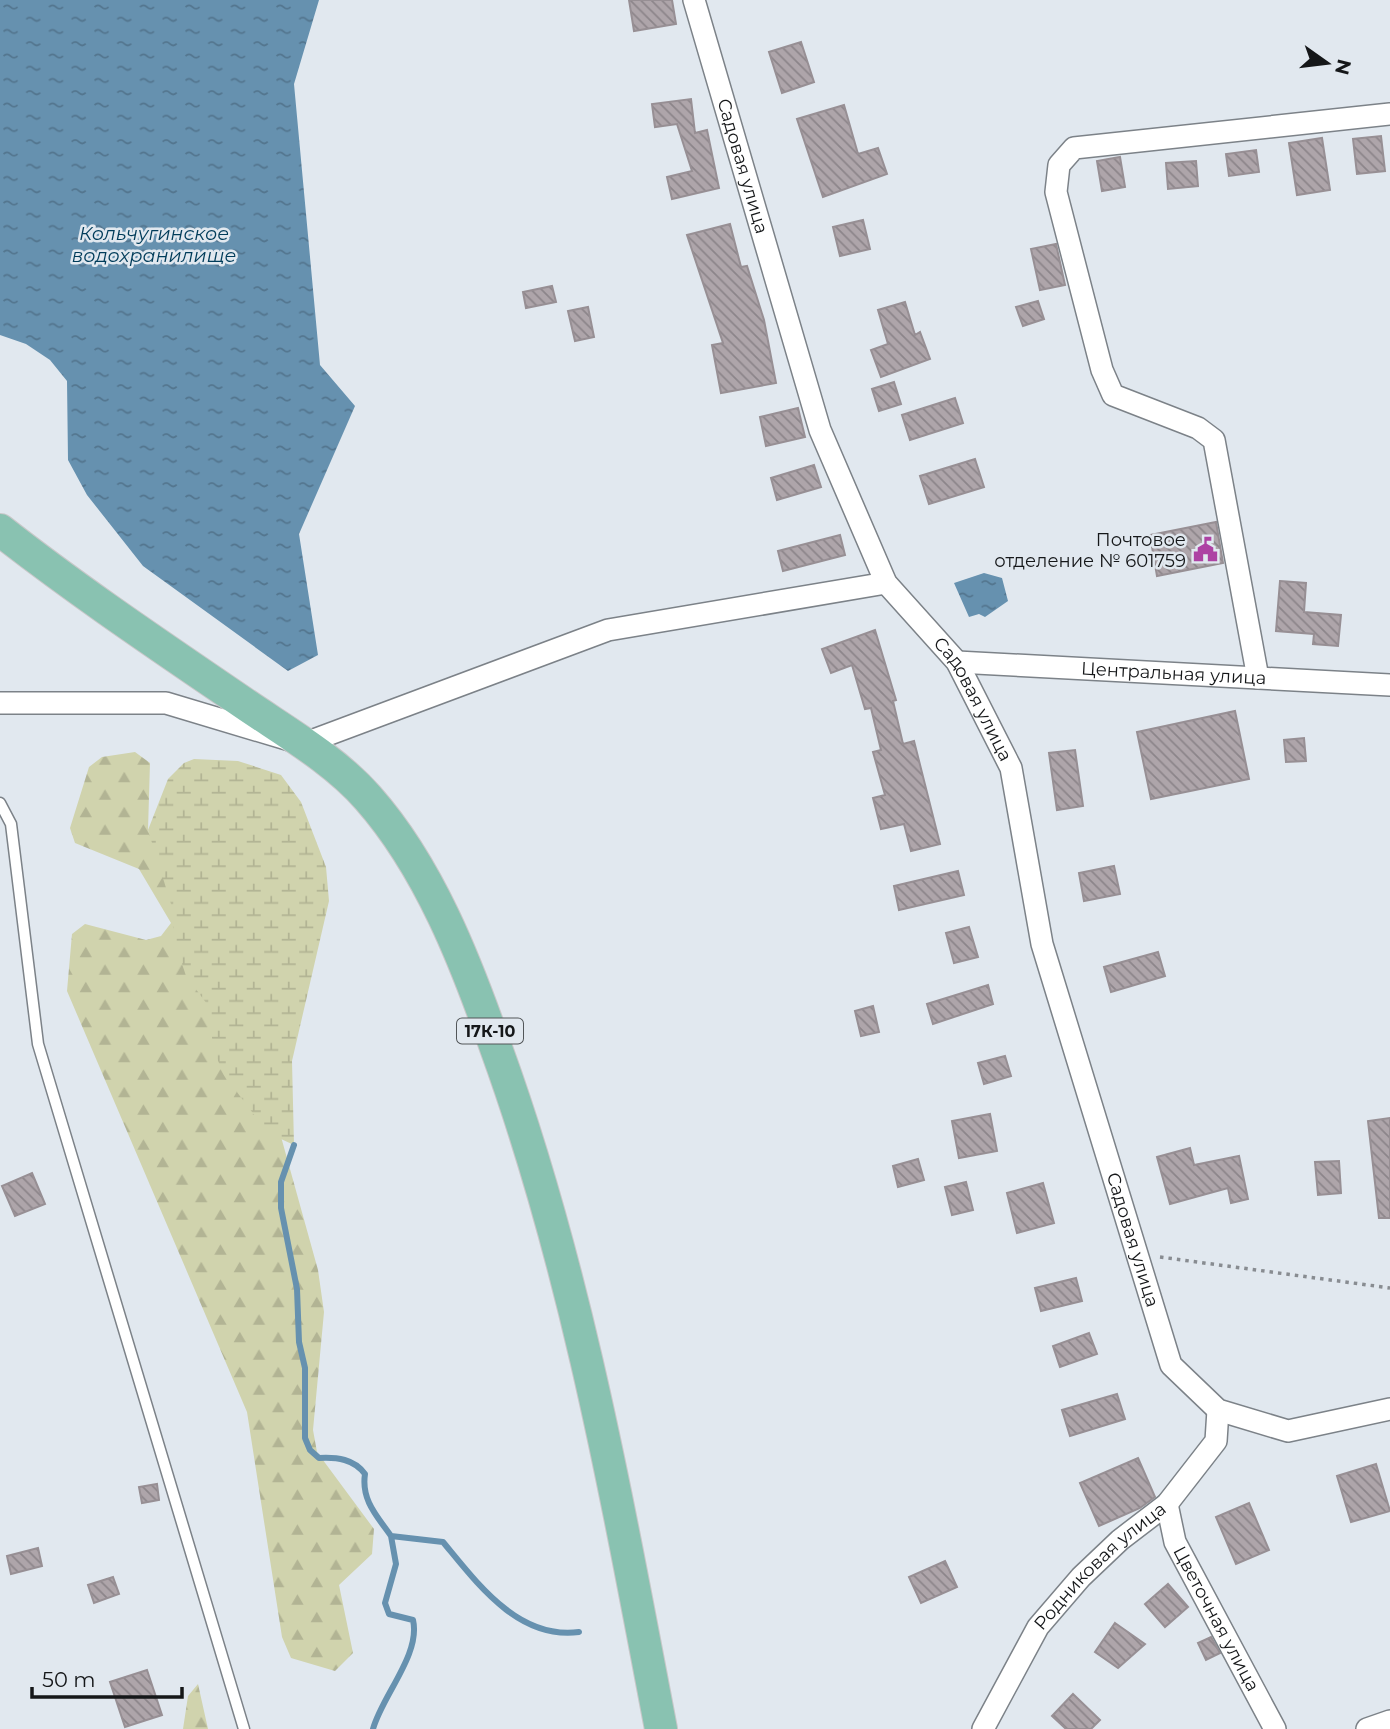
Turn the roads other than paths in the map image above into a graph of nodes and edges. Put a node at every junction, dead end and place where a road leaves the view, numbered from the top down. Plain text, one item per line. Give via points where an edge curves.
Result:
1 (694, 0) edge
2 (1390, 114) edge
3 (0, 530) edge
4 (886, 583) junction
5 (957, 663) junction
6 (1258, 678) junction
7 (1390, 685) edge
8 (0, 703) edge
9 (303, 744) junction
10 (0, 803) edge
11 (1390, 1409) edge
12 (1218, 1410) junction
13 (1167, 1504) junction
14 (1390, 1721) edge
15 (244, 1729) edge
16 (661, 1729) edge
17 (983, 1729) edge
18 (1275, 1729) edge
19 (1367, 1729) edge

1 - 4 street, Садовая улица via 820,430
2 - 6 street via 1074,148 1059,164 1056,192 1102,370 1113,395 1198,428 1214,440
3 - 9 main road, 17К-10
4 - 5 street, Садовая улица
4 - 9 street via 608,630
5 - 6 street, Центральная улица
5 - 12 street, Садовая улица via 1012,768 1042,944 1171,1365
6 - 7 street, Центральная улица
8 - 9 street via 166,703
9 - 16 main road, 17К-10 via 344,774 386,821 435,902 482,1007 519,1110 579,1326
10 - 15 lane via 11,824 38,1044
11 - 12 street via 1288,1431
12 - 13 street, Родниковая улица via 1216,1441
13 - 17 street, Родниковая улица via 1081,1577 1038,1627
13 - 18 street, Цветочная улица via 1175,1542
14 - 19 street

